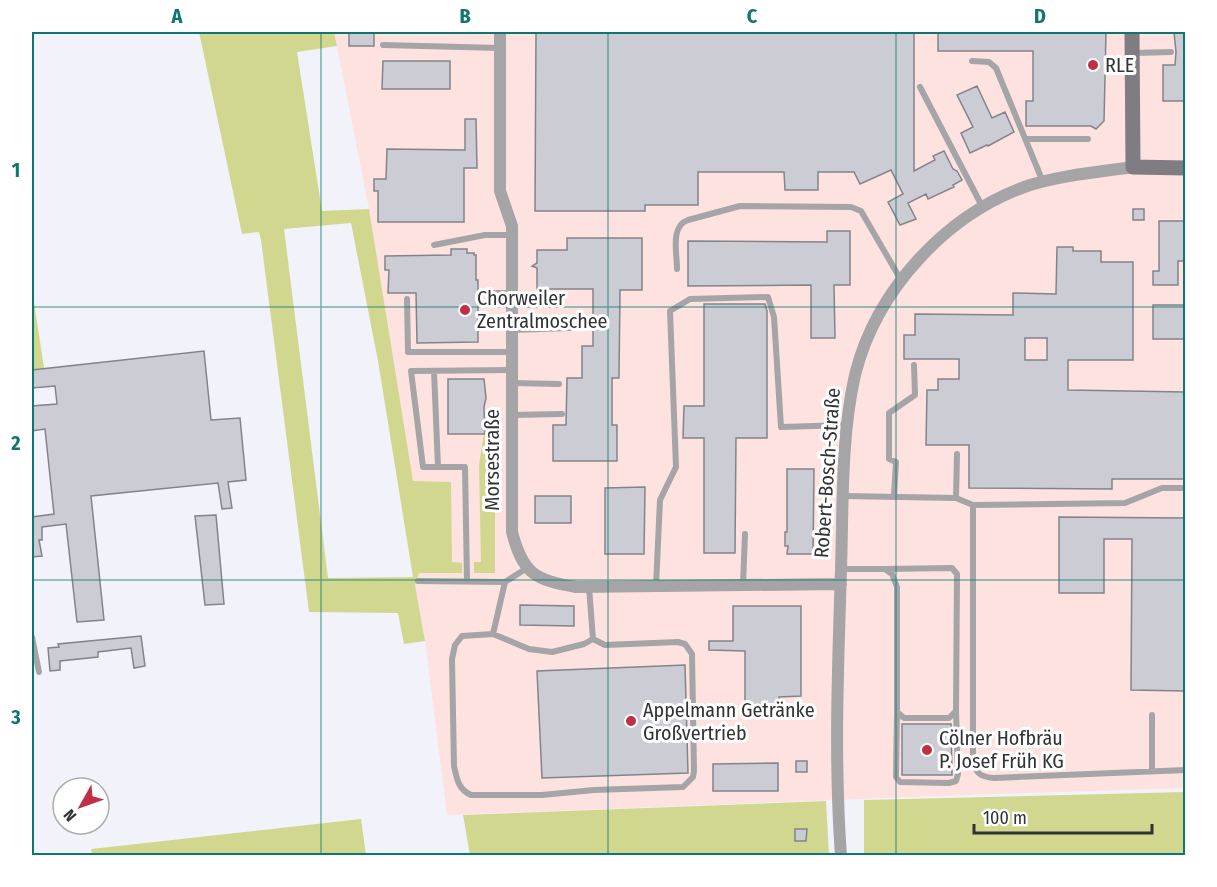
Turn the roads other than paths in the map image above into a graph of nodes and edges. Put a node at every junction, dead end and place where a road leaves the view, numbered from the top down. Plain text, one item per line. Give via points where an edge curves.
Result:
1 (500, 32) edge
2 (1132, 32) edge
3 (383, 45) dead end
4 (500, 48) junction
5 (1171, 52) dead end
6 (1132, 53) junction
7 (972, 61) dead end
8 (920, 87) dead end
9 (1026, 139) junction
10 (1088, 139) dead end
11 (1133, 167) junction
12 (1185, 168) edge
13 (1044, 182) junction
14 (983, 208) junction
15 (512, 235) junction
16 (434, 245) dead end
17 (677, 269) dead end
18 (902, 280) junction
19 (485, 293) dead end
20 (512, 293) junction
21 (407, 299) dead end
22 (485, 322) dead end
23 (512, 326) junction
24 (570, 328) dead end
25 (512, 352) junction
26 (914, 365) dead end
27 (434, 370) junction
28 (512, 376) junction
29 (559, 384) dead end
30 (562, 414) dead end
31 (512, 415) junction
32 (847, 425) junction
33 (957, 454) dead end
34 (438, 467) junction
35 (1185, 488) edge
36 (844, 496) junction
37 (894, 496) junction
38 (956, 498) junction
39 (973, 505) junction
40 (745, 534) dead end
41 (527, 568) junction
42 (841, 569) junction
43 (885, 569) junction
44 (467, 580) junction
45 (418, 581) dead end
46 (505, 582) junction
47 (841, 584) junction
48 (743, 585) junction
49 (656, 586) junction
50 (589, 587) junction
51 (493, 634) junction
52 (32, 637) edge
53 (593, 639) junction
54 (39, 672) dead end
55 (956, 711) junction
56 (897, 712) junction
57 (1152, 714) dead end
58 (1185, 770) edge
59 (1152, 771) junction
60 (842, 855) edge

1 - 4 street, Morsestraße
2 - 6 street
3 - 4 lane
4 - 15 street, Morsestraße via 500,191
5 - 6 lane
6 - 11 street
7 - 9 lane via 989,62 996,68
8 - 14 lane
9 - 10 lane
9 - 13 lane
11 - 12 street, Robert-Bosch-Straße
11 - 13 street, Robert-Bosch-Straße
13 - 14 street, Robert-Bosch-Straße via 1007,194
14 - 18 street, Robert-Bosch-Straße via 934,244
15 - 16 lane via 484,235
15 - 20 street, Morsestraße
17 - 18 lane via 677,228 682,222 740,206 851,207 861,211
18 - 32 street, Robert-Bosch-Straße via 871,330 856,374
19 - 20 lane
20 - 23 street, Morsestraße
21 - 25 lane via 408,352
22 - 23 lane
23 - 24 lane
23 - 25 street, Morsestraße
25 - 28 street, Morsestraße
26 - 37 lane via 915,395 889,413 889,459 896,462
27 - 28 lane
27 - 34 lane
27 - 34 lane via 411,371 423,467
28 - 29 lane
28 - 31 street, Morsestraße
30 - 31 lane
31 - 41 street, Morsestraße via 512,532
32 - 36 street, Robert-Bosch-Straße
32 - 49 lane via 781,427 774,317 768,297 690,298 670,311 676,467 660,500
33 - 38 lane
34 - 44 lane via 465,467
35 - 39 lane via 1162,488 1125,503
36 - 37 lane
36 - 42 street, Robert-Bosch-Straße
37 - 38 lane
38 - 39 lane
39 - 59 lane via 973,759 977,772 994,777
40 - 48 lane
41 - 46 lane
41 - 50 street via 547,582
42 - 43 lane
42 - 47 street, Robert-Bosch-Straße
43 - 55 lane via 952,568 957,574
43 - 56 lane via 892,574 897,587
44 - 45 lane
44 - 46 lane
46 - 51 lane
47 - 48 street
47 - 60 street, Robert-Bosch-Straße via 838,813
48 - 49 street
49 - 50 street
50 - 53 lane
51 - 53 lane via 529,649 552,652
51 - 53 lane via 462,636 454,645 454,766 463,791 471,795 542,795 594,789 683,787 694,771 692,654 685,644 678,642 604,645
52 - 54 lane
55 - 56 lane via 949,718 904,718
55 - 56 lane via 958,774 956,781 949,783 900,782 896,777
57 - 59 lane
58 - 59 lane

